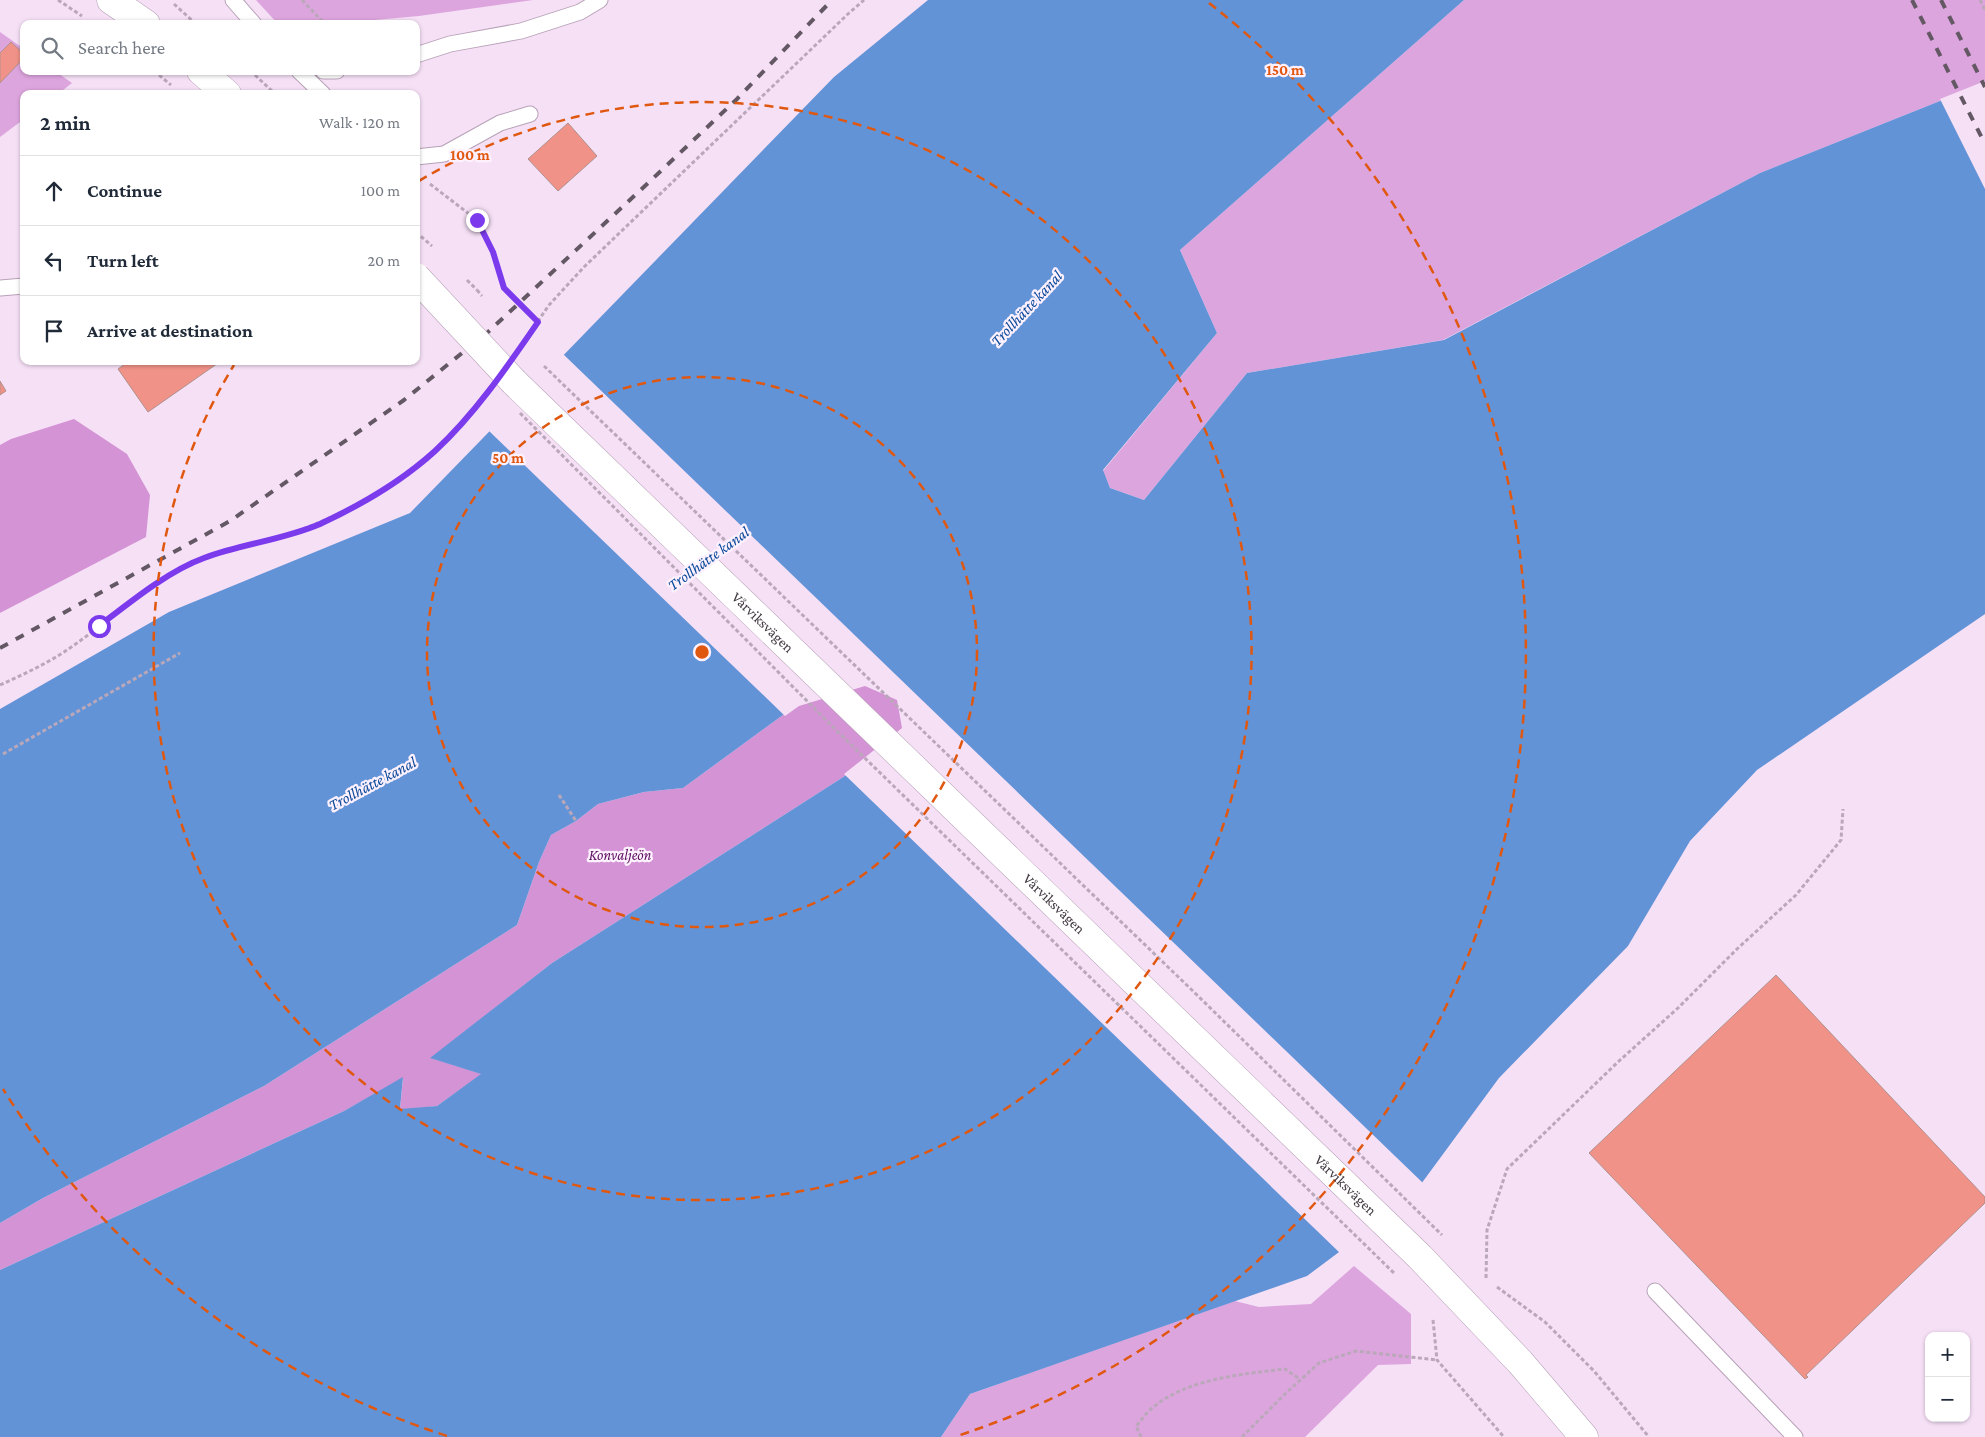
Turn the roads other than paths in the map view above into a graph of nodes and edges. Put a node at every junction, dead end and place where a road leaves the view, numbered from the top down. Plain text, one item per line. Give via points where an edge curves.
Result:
1 (111, 0) edge
2 (232, 0) edge
3 (600, 0) edge
4 (140, 20) edge
5 (250, 20) edge
6 (420, 54) edge
7 (206, 75) edge
8 (303, 75) edge
9 (222, 90) edge
10 (320, 90) edge
11 (530, 114) dead end
12 (420, 157) edge
13 (420, 281) edge
14 (20, 286) edge
15 (0, 288) edge
16 (1655, 1291) dead end
17 (1584, 1437) edge
18 (1795, 1437) edge

1 - 4 street
2 - 5 lane
3 - 6 lane via 580,12 521,31 450,44
7 - 9 street
8 - 10 lane
11 - 12 lane via 500,123 444,154
13 - 17 street, Vårviksvägen, bridge via 514,382 1420,1257 1520,1362
14 - 15 lane
16 - 18 lane

